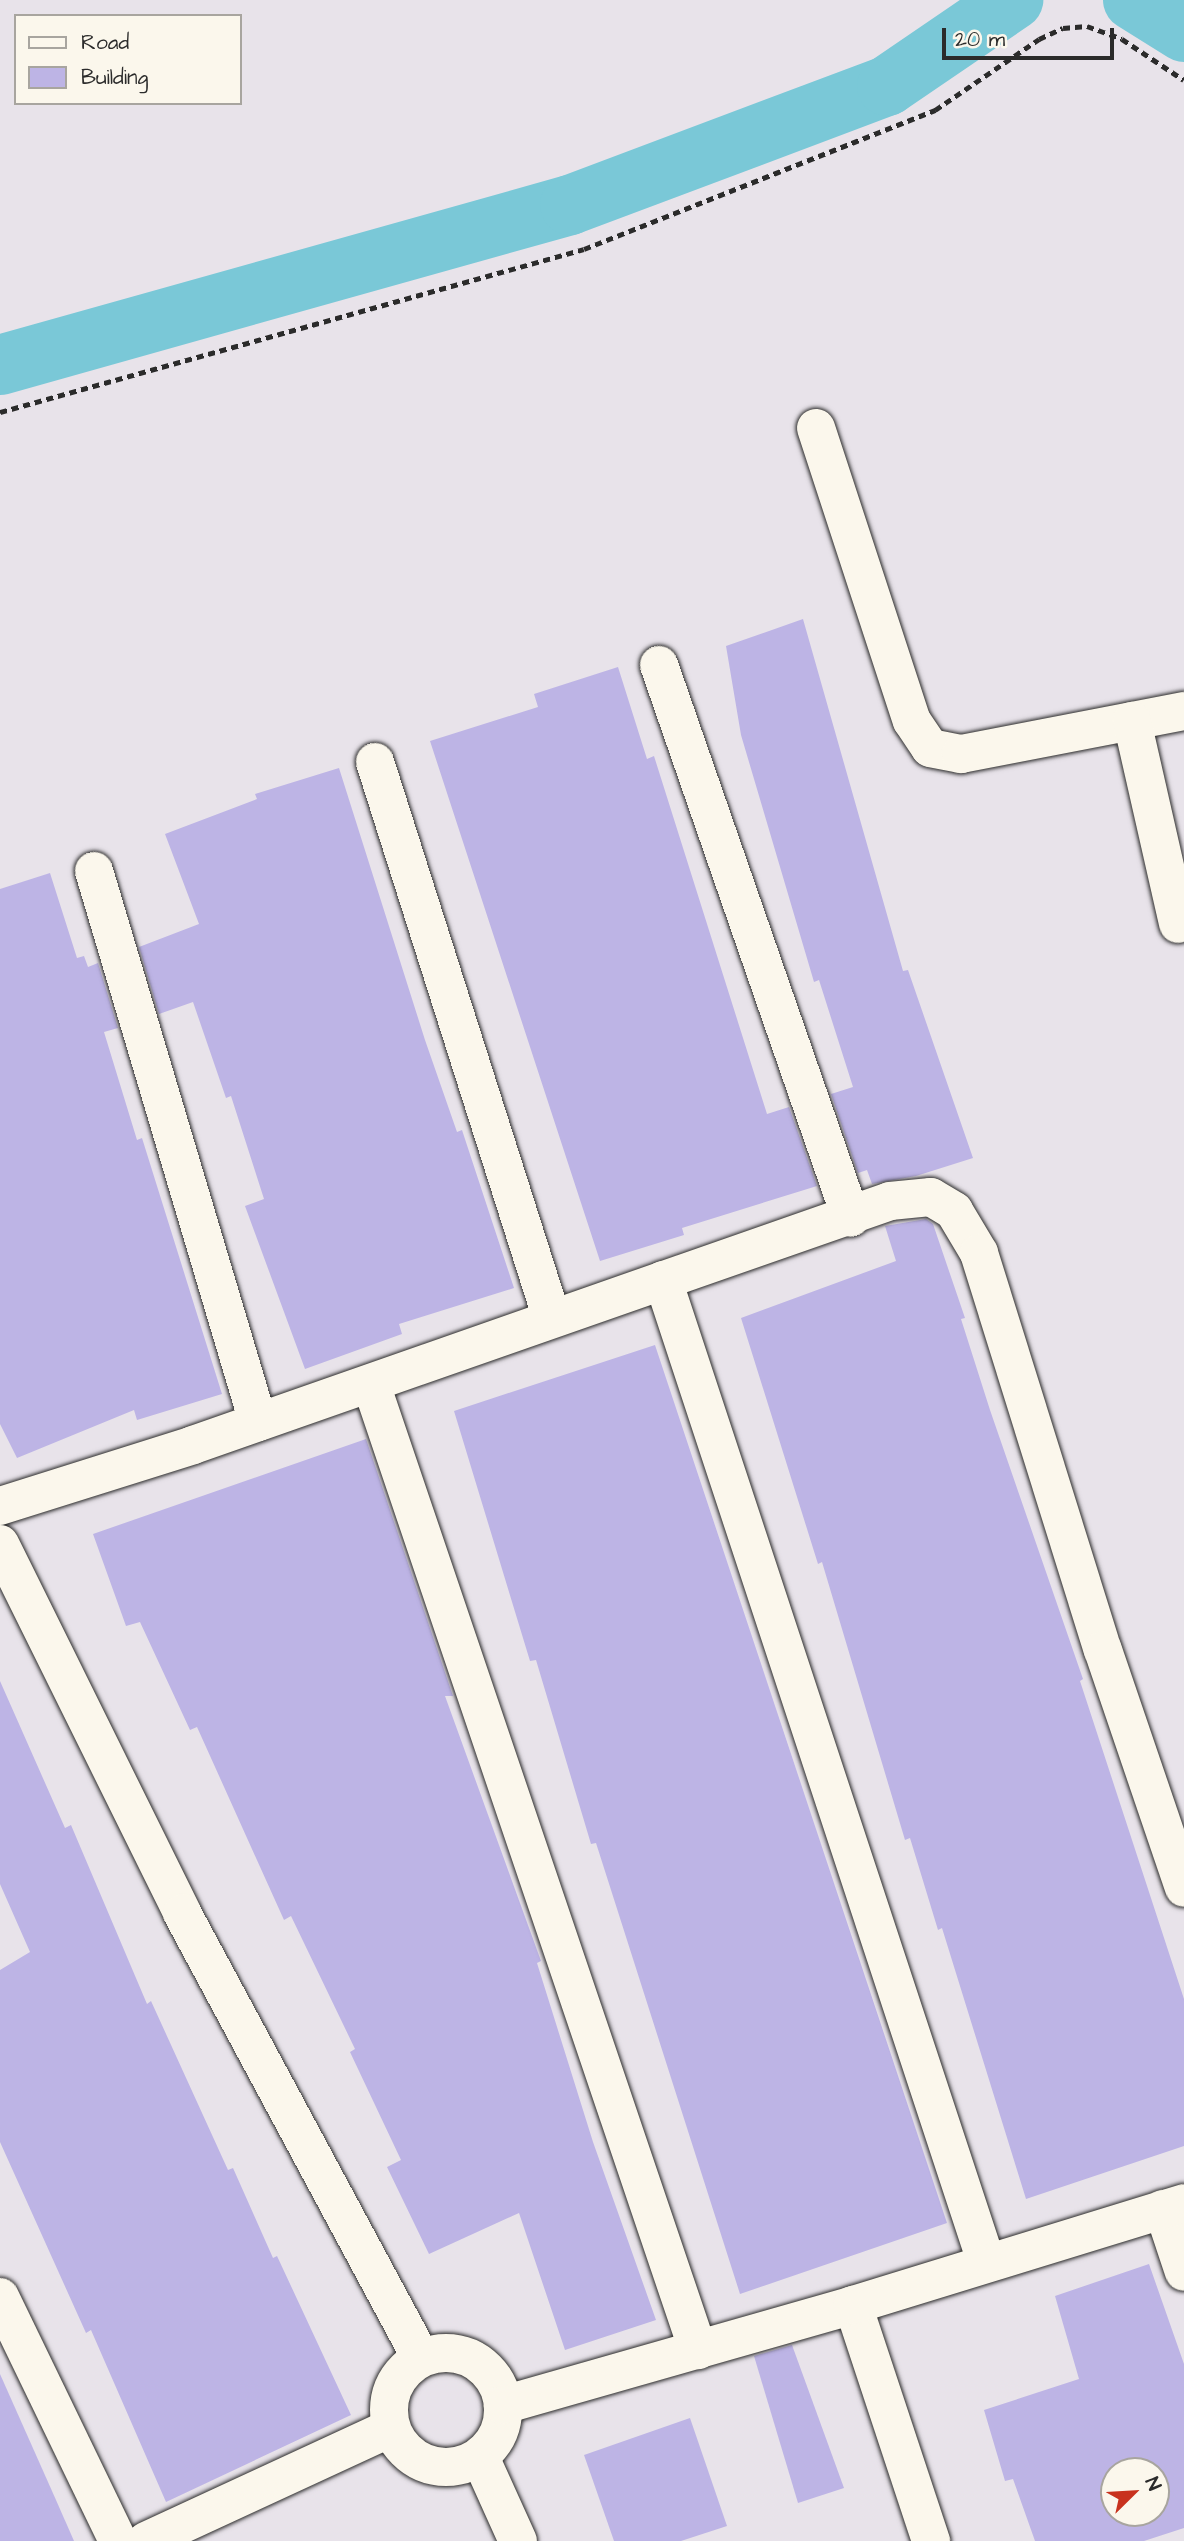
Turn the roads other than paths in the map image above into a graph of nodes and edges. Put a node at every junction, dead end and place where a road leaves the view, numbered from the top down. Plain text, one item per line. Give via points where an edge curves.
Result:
1 (816, 428) dead end
2 (659, 665) dead end
3 (1184, 711) edge
4 (1132, 721) junction
5 (375, 762) dead end
6 (94, 871) dead end
7 (1178, 924) dead end
8 (850, 1218) junction
9 (663, 1280) junction
10 (551, 1319) junction
11 (371, 1384) junction
12 (258, 1422) junction
13 (0, 1506) edge
14 (0, 1544) edge
15 (1184, 1888) edge
16 (1173, 2206) edge
17 (986, 2262) junction
18 (1184, 2272) edge
19 (0, 2297) edge
20 (853, 2305) junction
21 (698, 2350) junction
22 (421, 2358) junction
23 (503, 2405) junction
24 (391, 2428) junction
25 (480, 2457) junction
26 (118, 2541) edge
27 (146, 2541) edge
28 (518, 2541) edge
29 (931, 2541) edge

1 - 4 street via 912,721 930,748 961,754
2 - 8 street
3 - 4 street
4 - 7 street
5 - 10 street
6 - 12 street
8 - 9 street
8 - 15 street via 890,1201 931,1197 954,1211 979,1253 1103,1650
9 - 10 street
9 - 17 street
10 - 11 street
11 - 12 street
11 - 21 street
12 - 13 street
14 - 22 street via 182,1913
16 - 17 street
16 - 18 street
17 - 20 street
19 - 26 street
20 - 21 street
20 - 29 street
21 - 23 street
22 - 23 street via 447,2352 474,2360 495,2379
22 - 24 street via 400,2376 390,2401
23 - 25 street via 498,2434
24 - 25 street via 406,2451 428,2465 456,2467
24 - 27 street
25 - 28 street

